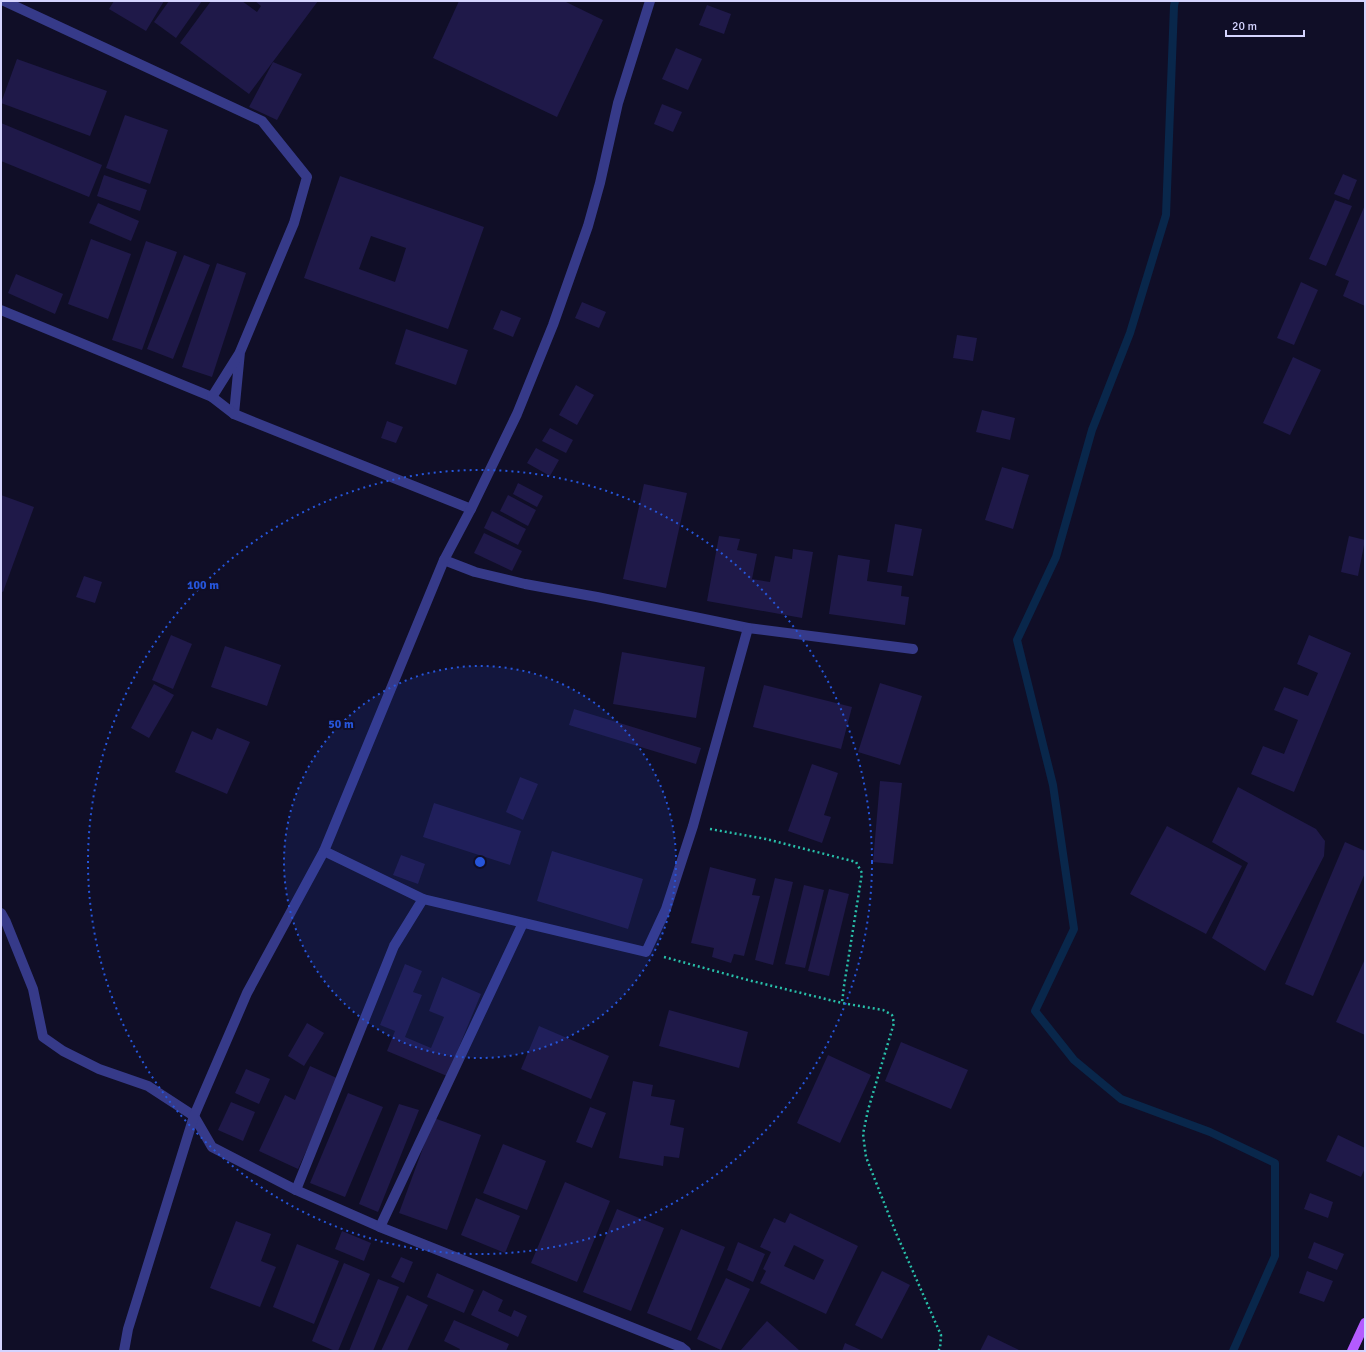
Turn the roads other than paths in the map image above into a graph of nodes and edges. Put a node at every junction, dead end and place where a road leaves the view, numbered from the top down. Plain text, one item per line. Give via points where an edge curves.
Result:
1 (4, 1) edge
2 (650, 1) edge
3 (1, 310) edge
4 (240, 352) junction
5 (212, 397) junction
6 (234, 414) junction
7 (471, 509) junction
8 (444, 560) junction
9 (748, 628) junction
10 (913, 649) dead end
11 (324, 850) junction
12 (423, 899) junction
13 (1, 913) edge
14 (523, 923) junction
15 (194, 1116) junction
16 (296, 1190) junction
17 (380, 1227) junction
18 (1365, 1323) edge
19 (124, 1351) edge
20 (686, 1351) edge
21 (1352, 1351) edge

1 - 4 street via 262,121 307,177 294,222
2 - 7 street via 618,103 588,226 554,325 517,414
3 - 5 street
4 - 5 street
4 - 6 street
5 - 6 street
6 - 7 street
7 - 8 street
8 - 9 street via 475,572 525,584
8 - 11 street
9 - 10 street
9 - 14 street via 694,826 666,909 646,952
11 - 12 street
11 - 15 street via 247,993
12 - 14 street
12 - 16 street via 394,946
13 - 15 street via 33,989 43,1037 63,1051 98,1069 148,1086
14 - 17 street
15 - 16 street via 212,1147
15 - 19 street via 128,1329
16 - 17 street
17 - 20 street
18 - 21 main road

